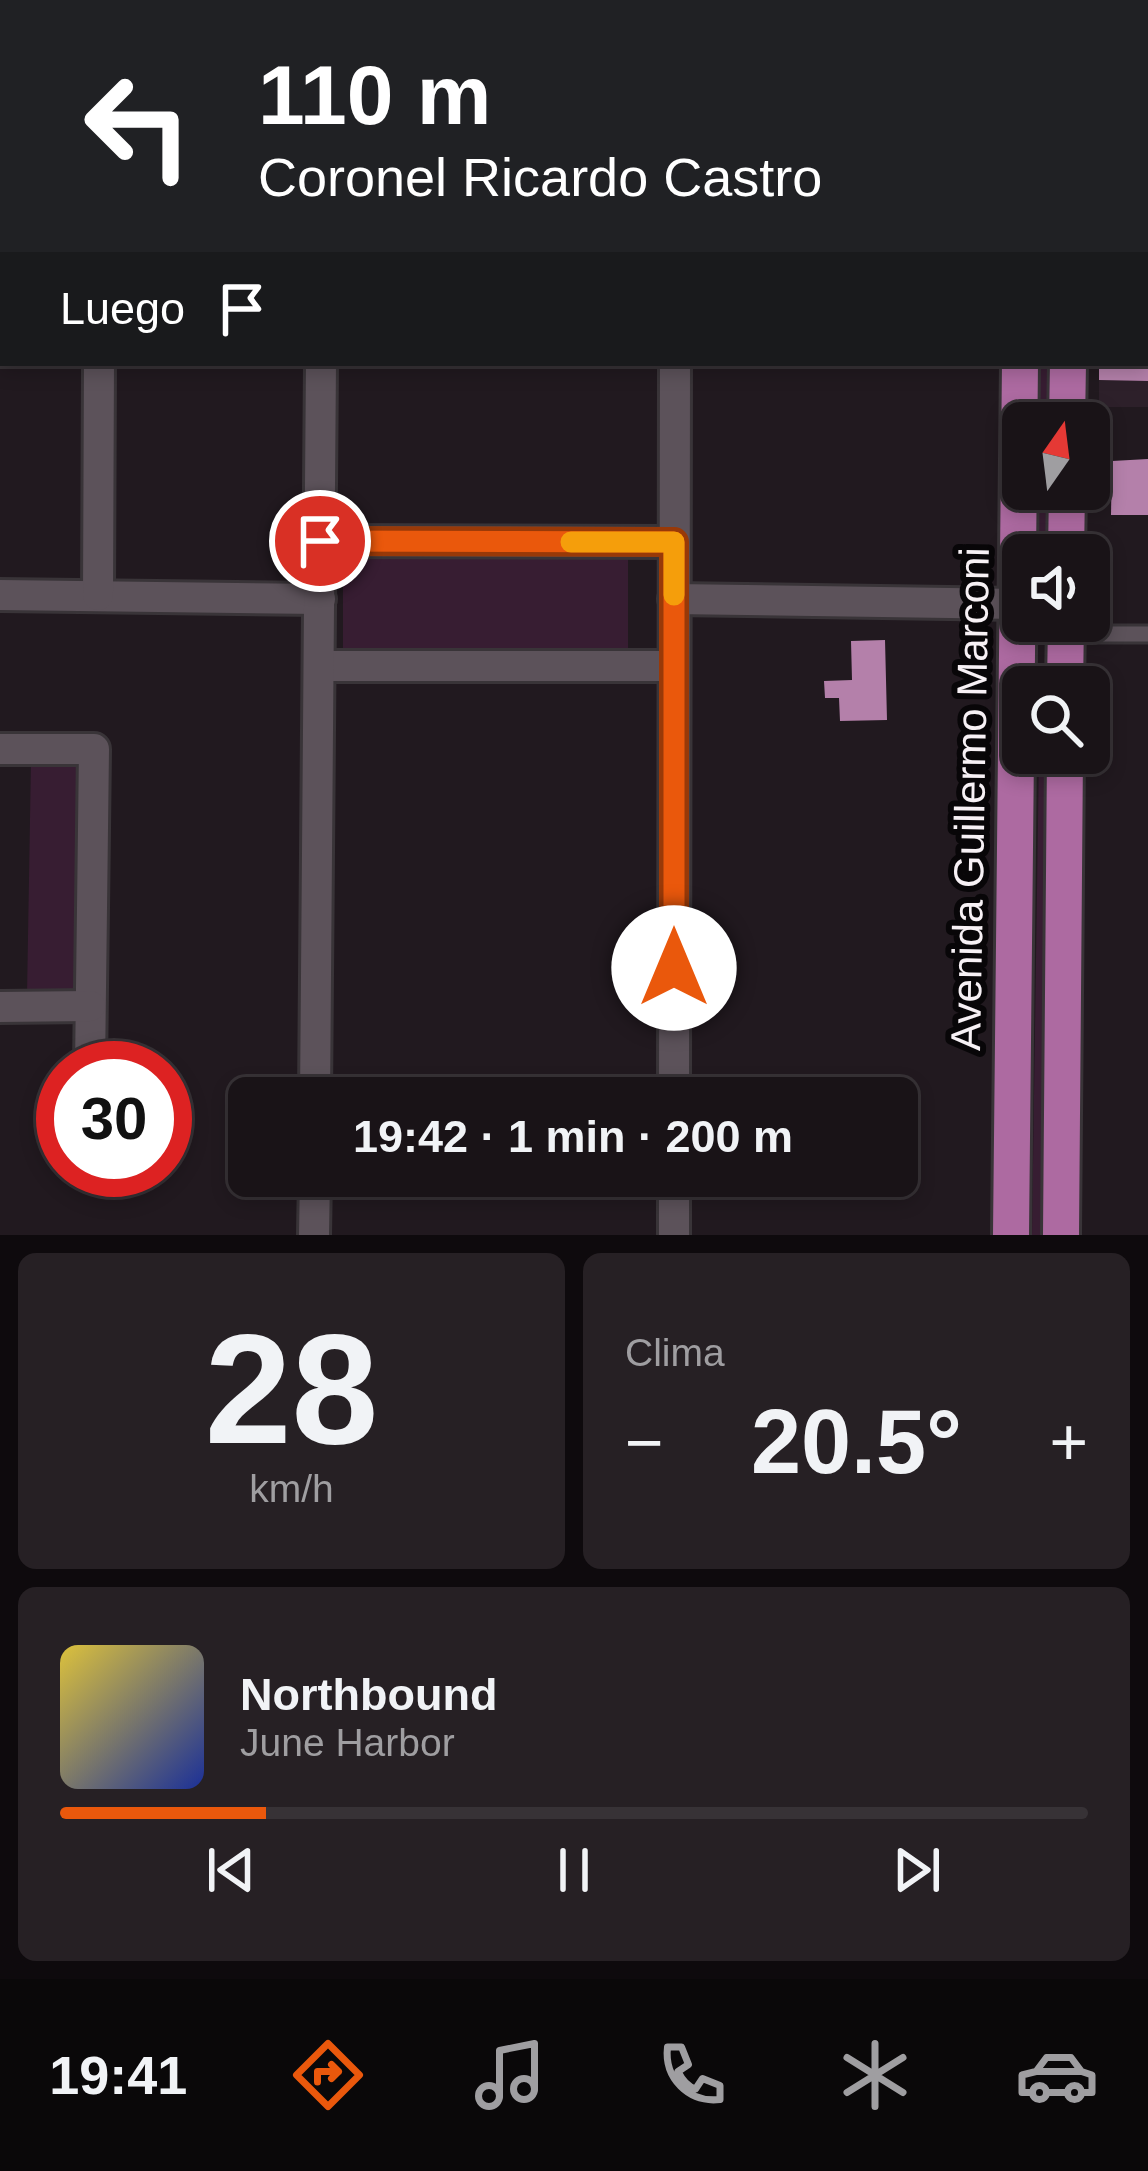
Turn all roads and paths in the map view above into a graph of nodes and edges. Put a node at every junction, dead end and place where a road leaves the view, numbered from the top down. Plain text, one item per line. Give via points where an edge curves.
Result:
1 (99, 366) edge
2 (321, 366) edge
3 (675, 366) edge
4 (1020, 366) edge
5 (1068, 366) edge
6 (1067, 402) edge
7 (1020, 534) edge
8 (320, 541) junction
9 (674, 542) junction
10 (0, 595) edge
11 (98, 595) junction
12 (320, 599) junction
13 (674, 599) junction
14 (1002, 604) edge
15 (1110, 631) edge
16 (1148, 634) edge
17 (1019, 642) edge
18 (319, 666) junction
19 (674, 666) junction
20 (0, 749) edge
21 (1065, 774) edge
22 (90, 1006) junction
23 (0, 1007) edge
24 (90, 1041) edge
25 (315, 1077) edge
26 (674, 1077) edge
27 (315, 1197) edge
28 (674, 1197) edge
29 (314, 1235) edge
30 (674, 1235) edge
31 (1010, 1235) edge
32 (1061, 1235) edge

1 - 11 street
2 - 8 street
3 - 9 street
4 - 7 main road, Avenida Guillermo Marconi
5 - 6 main road
8 - 9 street
8 - 12 street
9 - 13 street
10 - 11 street
11 - 12 street
12 - 18 street
13 - 14 street
13 - 19 street
15 - 16 lane
17 - 31 main road, Avenida Guillermo Marconi
18 - 19 street
18 - 25 street
19 - 26 street
20 - 22 street via 94,749
21 - 32 main road
22 - 23 street
22 - 24 street
27 - 29 street
28 - 30 street

